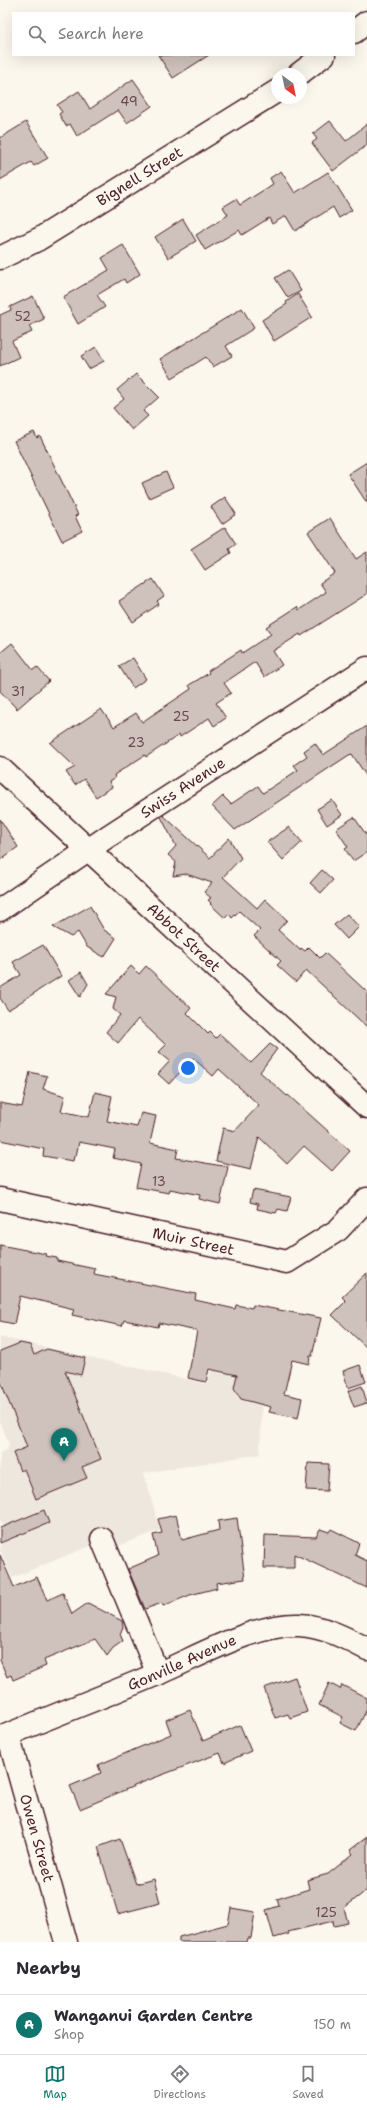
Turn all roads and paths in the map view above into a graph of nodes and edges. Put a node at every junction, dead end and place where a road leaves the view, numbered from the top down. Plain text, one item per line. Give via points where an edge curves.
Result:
1 (367, 22) edge
2 (355, 31) edge
3 (323, 56) edge
4 (307, 68) edge
5 (271, 95) edge
6 (0, 258) edge
7 (367, 668) edge
8 (0, 768) edge
9 (89, 851) junction
10 (0, 910) edge
11 (367, 1107) edge
12 (0, 1199) edge
13 (367, 1199) edge
14 (102, 1539) dead end
15 (367, 1649) edge
16 (158, 1674) junction
17 (4, 1736) edge
18 (66, 1942) edge

1 - 2 street
3 - 4 street
5 - 6 street, Bignell Street via 39,239
7 - 9 street, Swiss Avenue
8 - 9 street, Abbot Street
9 - 10 street, Swiss Avenue
9 - 11 street, Abbot Street
12 - 13 street, Muir Street via 287,1262 338,1230
14 - 16 street
15 - 16 street, Gonville Avenue via 320,1628 299,1625 276,1626 249,1634
16 - 17 street, Gonville Avenue
17 - 18 street, Owen Street

